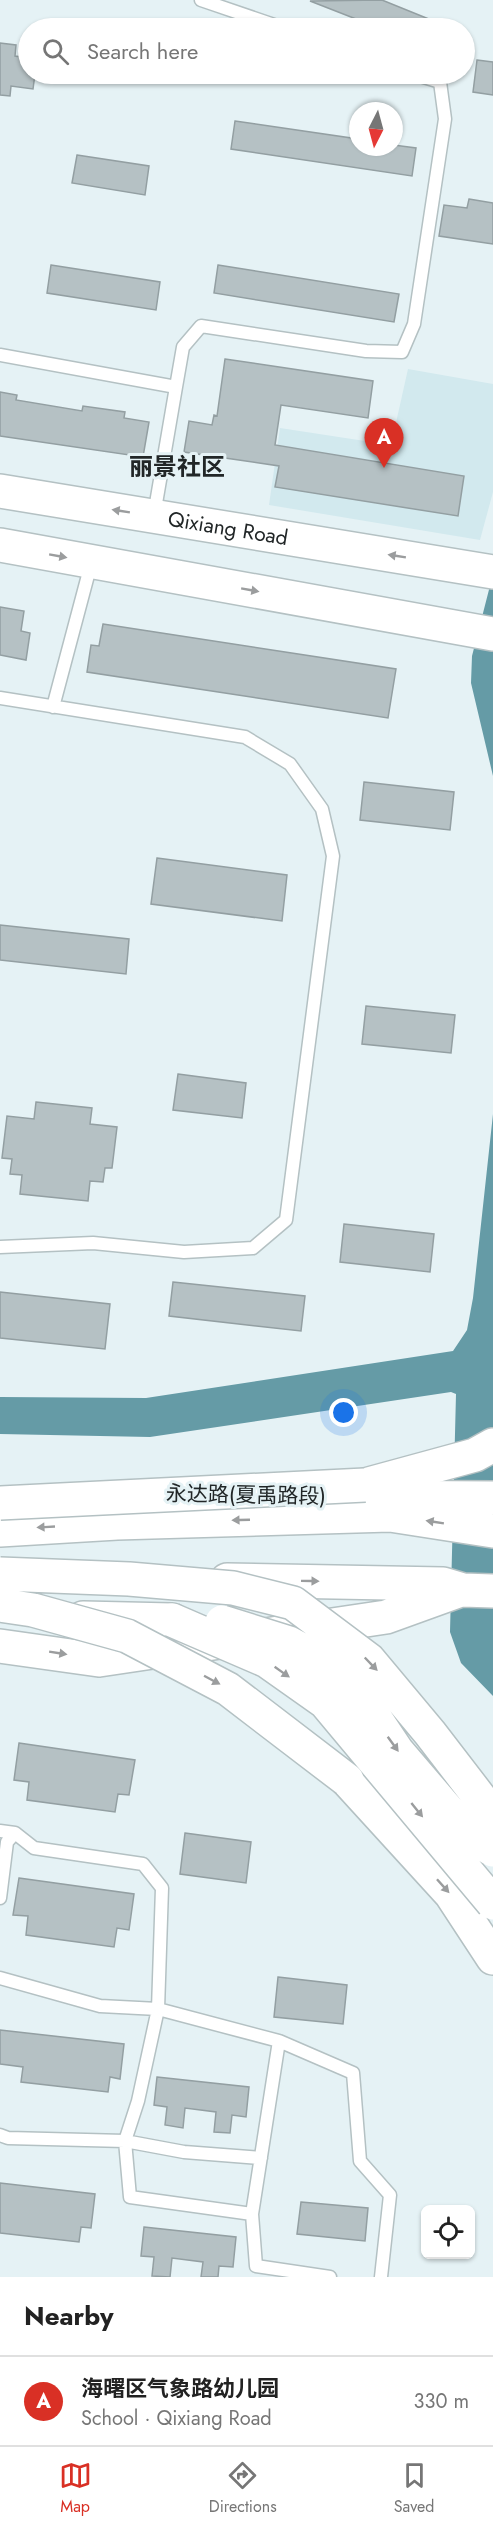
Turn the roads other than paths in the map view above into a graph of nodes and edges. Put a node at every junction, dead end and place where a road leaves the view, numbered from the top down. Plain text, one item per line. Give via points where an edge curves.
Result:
1 (201, 0) edge
2 (254, 18) edge
3 (440, 84) edge
4 (0, 355) edge
5 (176, 387) junction
6 (0, 491) edge
7 (154, 516) junction
8 (0, 545) edge
9 (91, 562) junction
10 (493, 572) edge
11 (493, 634) edge
12 (0, 698) edge
13 (53, 707) junction
14 (0, 1247) edge
15 (493, 1445) edge
16 (0, 1491) edge
17 (493, 1498) edge
18 (0, 1503) edge
19 (0, 1530) edge
20 (493, 1531) edge
21 (0, 1575) edge
22 (466, 1588) edge
23 (0, 1605) edge
24 (0, 1616) edge
25 (172, 1620) junction
26 (0, 1646) edge
27 (493, 1815) edge
28 (0, 1832) edge
29 (15, 1833) junction
30 (493, 1850) edge
31 (0, 1898) edge
32 (493, 1903) edge
33 (493, 1958) edge
34 (0, 1978) edge
35 (158, 2009) junction
36 (279, 2041) junction
37 (0, 2136) edge
38 (125, 2141) junction
39 (261, 2158) junction
40 (252, 2214) junction
41 (330, 2277) edge
42 (381, 2277) edge

1 - 2 lane
3 - 5 lane via 445,119 414,324 402,352 366,351 201,326 183,347
4 - 5 lane
5 - 7 lane
7 -> 6 main road, Qixiang Road
10 -> 7 main road, Qixiang Road
8 -> 9 main road
9 -> 11 main road
9 - 13 lane
12 - 13 lane
13 - 14 lane via 245,737 290,765 322,809 333,856 286,1220 253,1248 184,1252 93,1243
15 - 18 main road, bridge via 475,1455 365,1485
16 - 17 main road, 永达路(夏禹路段)
20 -> 19 main road via 390,1515
21 -> 22 main road
21 -> 27 main road, bridge via 129,1579 233,1588 293,1603 369,1660
26 -> 22 main road via 99,1660 386,1617
23 -> 33 main road, bridge via 127,1636 228,1689 347,1780 451,1894
24 - 25 main road, bridge
25 -> 30 main road, bridge via 219,1621 289,1642 326,1663 367,1706 398,1751 468,1834
25 -> 32 main road, bridge via 267,1661 326,1702
28 - 29 lane
29 - 31 lane via 7,1842
29 - 35 lane via 34,1848 143,1864 162,1888
34 - 35 lane via 100,2006
35 - 36 lane
35 - 38 lane
36 - 39 lane
36 - 42 lane via 353,2073 360,2160 390,2195
37 - 38 lane
38 - 39 lane via 184,2152
38 - 40 lane via 130,2197
39 - 40 lane
40 - 41 lane via 256,2266

